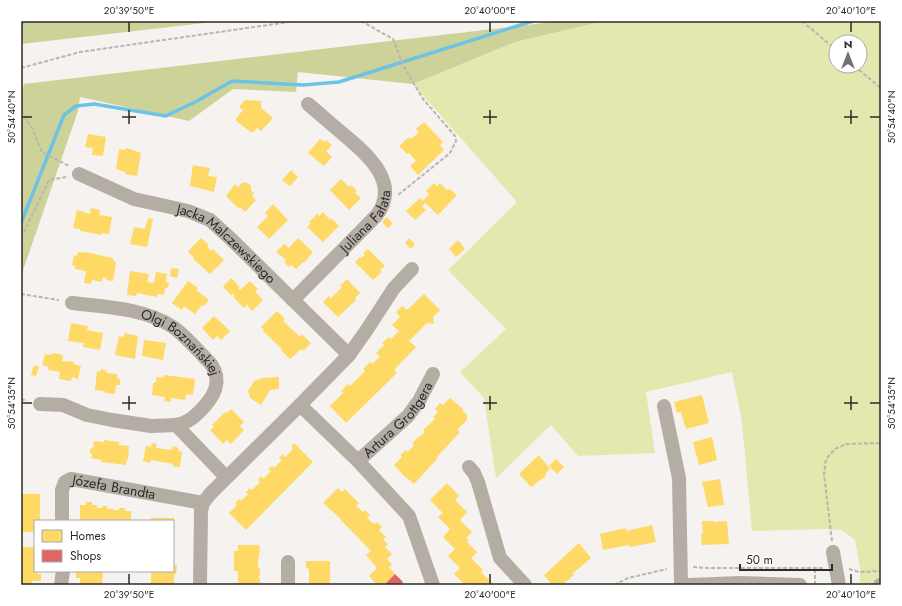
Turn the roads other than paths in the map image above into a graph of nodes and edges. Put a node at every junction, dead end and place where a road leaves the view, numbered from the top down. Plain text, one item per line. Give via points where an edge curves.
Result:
1 (308, 104) dead end
2 (79, 174) road end
3 (412, 269) dead end
4 (293, 300) junction
5 (72, 303) road end
6 (349, 355) junction
7 (433, 374) dead end
8 (40, 404) dead end
9 (300, 405) junction
10 (664, 406) dead end
11 (176, 425) junction
12 (358, 461) junction
13 (469, 468) dead end
14 (226, 476) junction
15 (203, 503) junction
16 (62, 520) edge
17 (833, 552) road end
18 (288, 562) dead end
19 (63, 572) edge
20 (765, 584) edge
21 (61, 585) edge
22 (200, 585) edge
23 (288, 585) edge
24 (433, 585) edge
25 (525, 585) edge
26 (681, 585) edge
27 (689, 585) edge
28 (800, 585) edge
29 (839, 585) edge

1 - 4 street, Juliana Fałata via 368,155 382,178 385,197 377,215
2 - 4 street, Jacka Malczewskiego via 134,199 188,211 210,220
3 - 6 street via 394,288
4 - 6 street, Jacka Malczewskiego
5 - 11 street, Olgi Boznańskiej via 134,312 157,319 175,328 211,364 217,382 210,402 192,419
6 - 9 street
7 - 12 street, Artura Grottgera via 408,416
8 - 11 street, Olgi Boznańskiej via 63,405 87,415 112,420 151,426
9 - 12 street, Artura Grottgera
9 - 14 street
10 - 26 street via 679,478
11 - 14 street
12 - 24 street, Artura Grottgera via 409,516
13 - 25 street via 478,482 500,558
14 - 15 street
15 - 16 street, Józefa Brandta via 71,479 65,482 62,490
15 - 22 street
17 - 29 street
18 - 23 street
19 - 21 street
20 - 27 street
20 - 28 street

